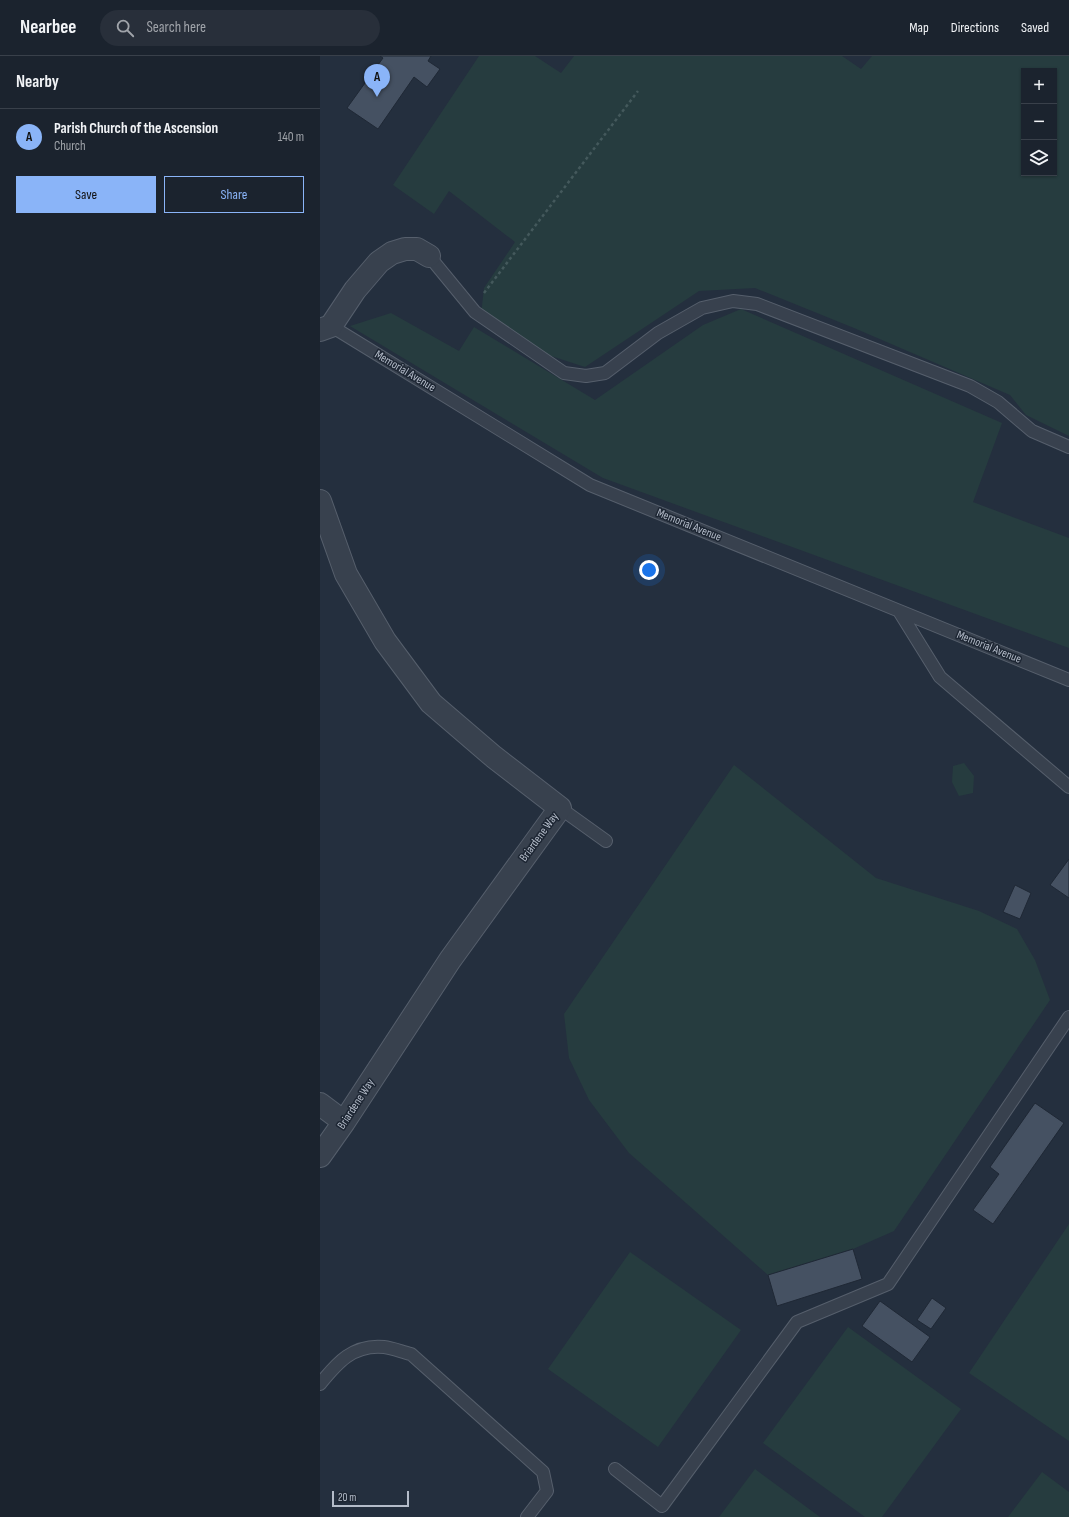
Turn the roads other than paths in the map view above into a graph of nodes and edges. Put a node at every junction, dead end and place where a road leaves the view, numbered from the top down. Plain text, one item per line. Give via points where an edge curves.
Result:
1 (429, 256) joint
2 (325, 328) edge
3 (1069, 447) edge
4 (320, 501) edge
5 (899, 611) junction
6 (1069, 680) edge
7 (1069, 787) edge
8 (560, 808) junction
9 (606, 841) dead end
10 (1069, 1017) edge
11 (320, 1104) edge
12 (344, 1122) junction
13 (320, 1156) edge
14 (320, 1384) edge
15 (615, 1469) dead end
16 (527, 1517) edge

1 - 2 street via 417,249 405,249 392,253 379,262
1 - 3 lane via 472,308 564,373 586,376 605,373 658,333 702,308 733,301 758,304 970,386 998,402 1032,430
2 - 5 lane, Memorial Avenue via 590,485
4 - 8 street, Briardene Way via 346,574 385,641 431,703 494,757
5 - 6 lane, Memorial Avenue
5 - 7 lane via 940,677
8 - 9 lane
8 - 12 street, Briardene Way via 450,960
10 - 15 lane via 888,1284 797,1322 662,1506
11 - 12 street
12 - 13 street, Briardene Way
14 - 16 lane via 337,1363 358,1349 383,1347 411,1354 543,1472 547,1491

